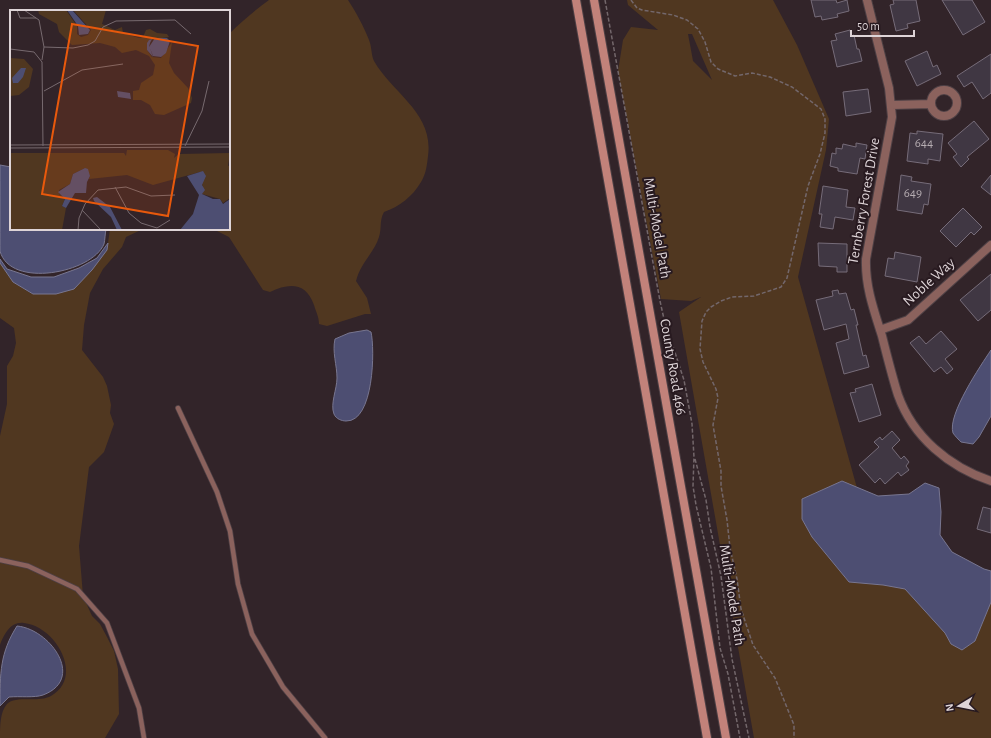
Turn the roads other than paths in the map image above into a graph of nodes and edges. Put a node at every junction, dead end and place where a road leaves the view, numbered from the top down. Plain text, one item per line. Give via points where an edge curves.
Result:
1 (576, 0) edge
2 (594, 0) edge
3 (866, 0) edge
4 (931, 104) dead end
5 (892, 105) junction
6 (991, 245) edge
7 (880, 330) junction
8 (178, 408) dead end
9 (991, 480) edge
10 (0, 560) edge
11 (144, 738) edge
12 (325, 738) edge
13 (707, 738) edge
14 (726, 738) edge

1 - 13 main road, County Road 466
2 - 14 main road, County Road 466
3 - 5 street, Ternberry Forest Drive via 887,76
4 - 5 street
5 - 7 street, Ternberry Forest Drive via 890,131 866,259 867,282
6 - 7 street, Noble Way via 908,320
7 - 9 street, Ternberry Forest Drive via 898,395 911,422 920,434 949,460 975,475
8 - 12 lane via 218,492 230,531 238,584 252,634 282,687
10 - 11 lane via 28,566 78,589 106,623 139,708

